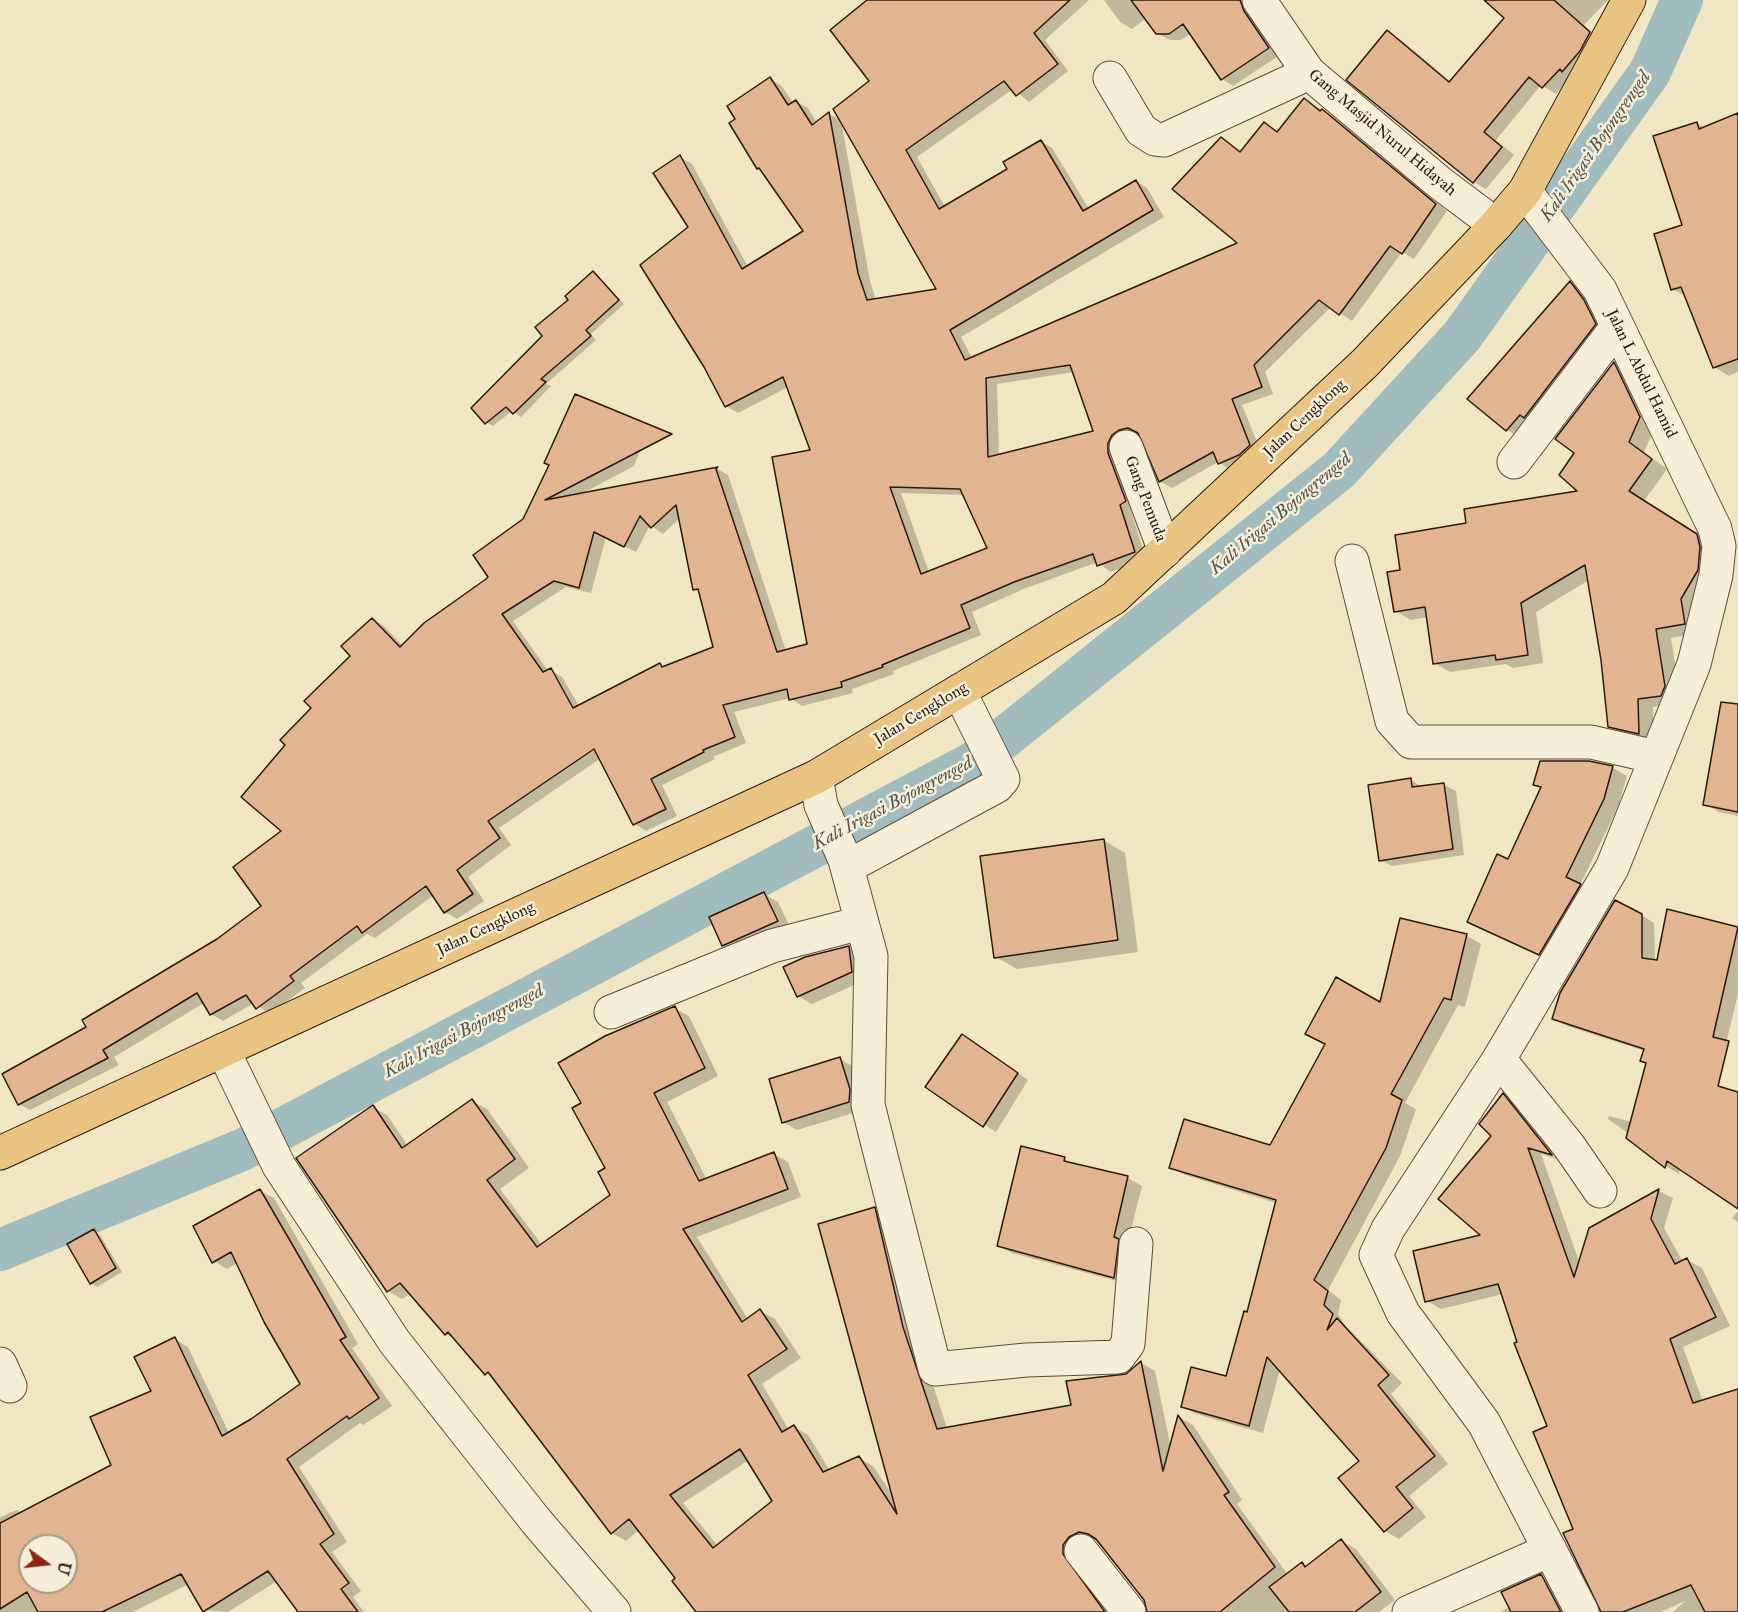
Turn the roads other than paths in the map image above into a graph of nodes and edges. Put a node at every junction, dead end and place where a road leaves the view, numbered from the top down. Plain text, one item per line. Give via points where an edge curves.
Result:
1 (1259, 0) edge
2 (1629, 0) edge
3 (1309, 73) junction
4 (1110, 78) dead end
5 (1532, 202) junction
6 (1496, 225) junction
7 (1617, 327) junction
8 (1126, 447) dead end
9 (1514, 462) dead end
10 (1708, 512) junction
11 (1738, 527) edge
12 (1165, 551) junction
13 (1352, 561) dead end
14 (959, 691) junction
15 (1656, 757) junction
16 (818, 791) junction
17 (846, 864) junction
18 (861, 923) junction
19 (611, 1012) dead end
20 (227, 1059) junction
21 (1499, 1059) junction
22 (0, 1153) edge
23 (1600, 1191) dead end
24 (1136, 1244) dead end
25 (1550, 1550) junction
26 (1081, 1551) dead end
27 (614, 1612) edge
28 (1129, 1612) edge
29 (1409, 1612) edge
30 (1582, 1612) edge

1 - 3 street, Gang Masjid Nurul Hidayah
2 - 5 main road, Jalan Cengklong
3 - 4 street via 1164,140 1142,130
3 - 6 street, Gang Masjid Nurul Hidayah
5 - 6 main road, Jalan Cengklong
5 - 7 street, Jalan L Abdul Hamid via 1600,290
6 - 12 main road, Jalan Cengklong via 1365,363
7 - 9 street
7 - 10 street, Jalan L Abdul Hamid
8 - 12 street, Gang Pemuda
10 - 11 street
10 - 15 street, Jalan L Abdul Hamid via 1719,546 1716,574 1694,664
12 - 14 main road, Jalan Cengklong via 1114,598
13 - 15 street via 1392,720 1411,742 1591,742
14 - 16 main road, Jalan Cengklong
14 - 17 street via 1002,779 997,786
15 - 21 street, Jalan L Abdul Hamid via 1612,868
16 - 17 street
16 - 20 main road, Jalan Cengklong
17 - 18 street
18 - 19 street via 772,946
18 - 24 street via 871,957 868,1105 935,1369 1026,1360 1118,1357 1128,1344
20 - 22 main road, Jalan Cengklong
20 - 27 street via 279,1166 394,1341 536,1521
21 - 23 street
21 - 25 street, Jalan L Abdul Hamid via 1388,1229 1377,1259 1403,1313 1484,1423
25 - 29 street
25 - 30 street, Jalan L Abdul Hamid
26 - 28 street

